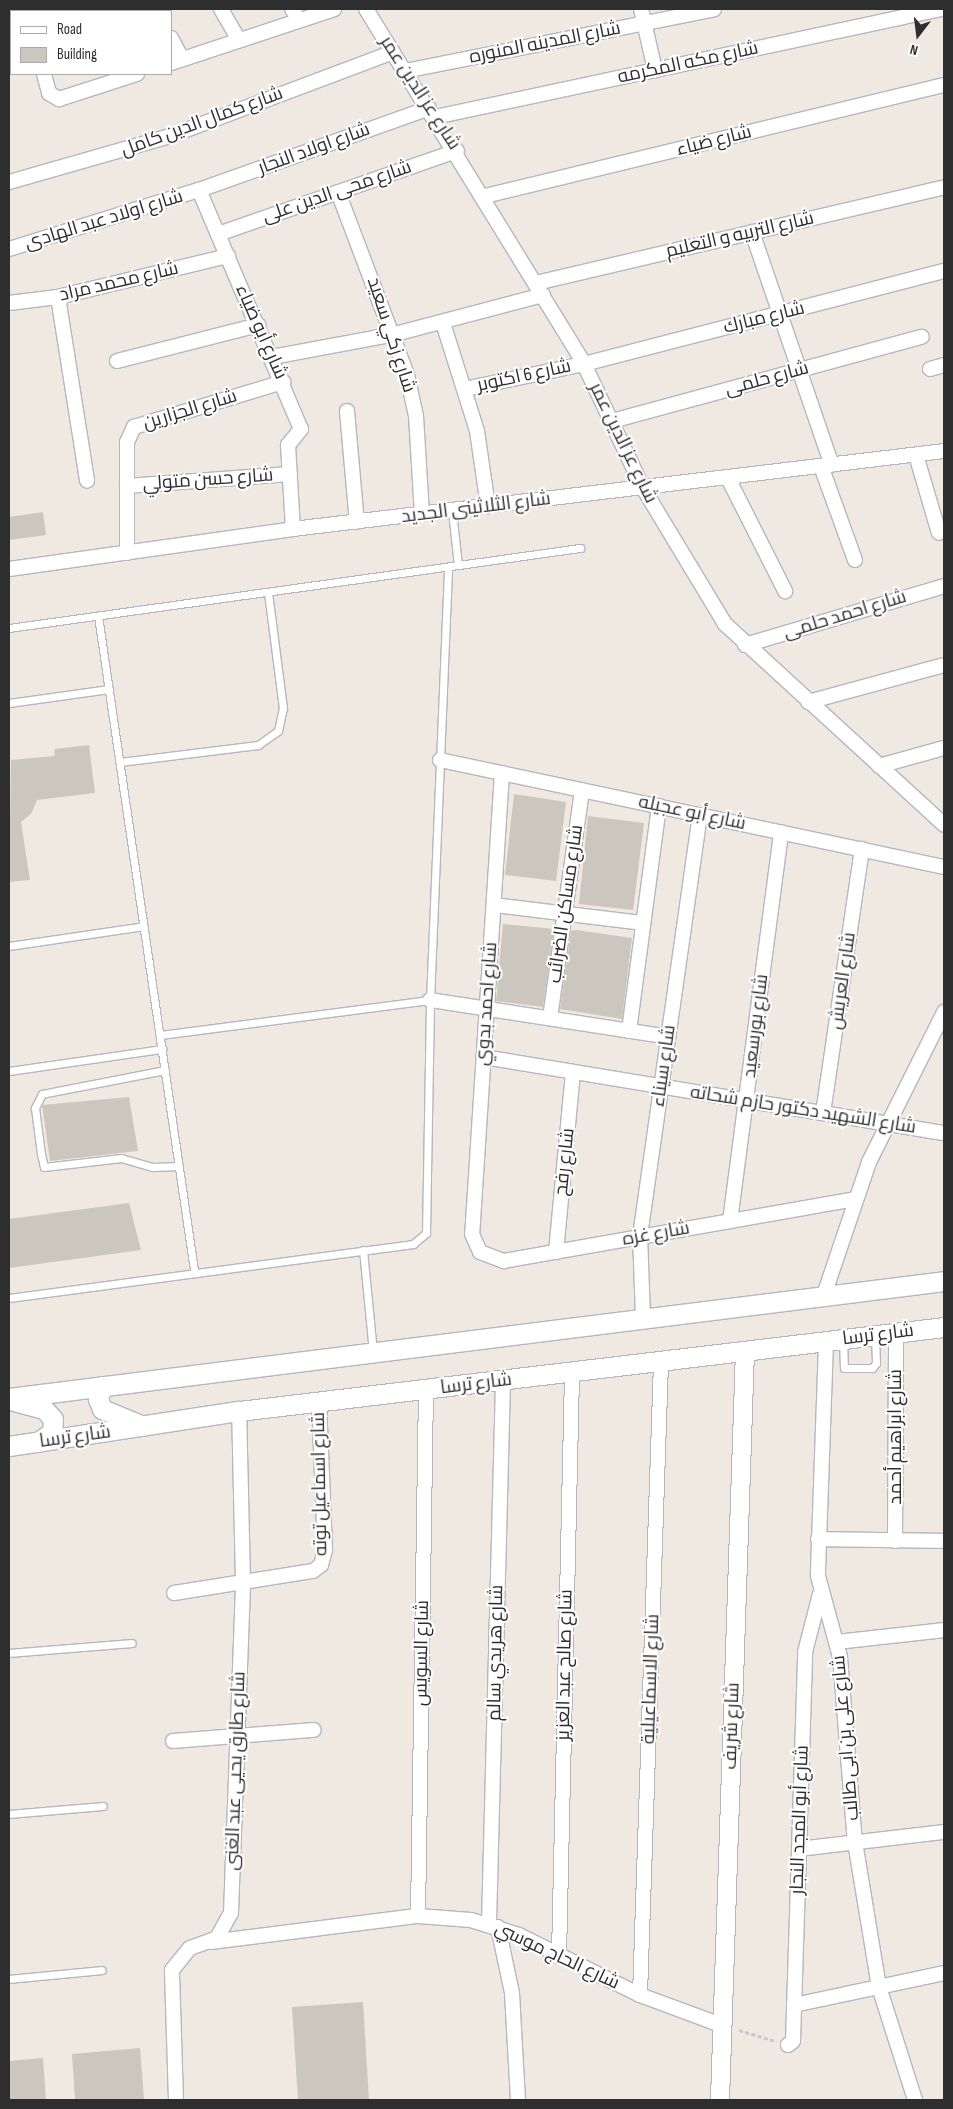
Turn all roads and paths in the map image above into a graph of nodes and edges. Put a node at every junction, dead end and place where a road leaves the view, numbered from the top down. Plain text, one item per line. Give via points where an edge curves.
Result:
1 (220, 9) edge
2 (334, 9) edge
3 (366, 9) edge
4 (641, 9) edge
5 (714, 9) edge
6 (941, 9) edge
7 (296, 14) edge
8 (644, 23) junction
9 (239, 40) junction
10 (172, 42) edge
11 (393, 52) junction
12 (177, 61) edge
13 (654, 70) junction
14 (405, 71) junction
15 (44, 75) edge
16 (134, 75) edge
17 (944, 85) edge
18 (432, 112) junction
19 (457, 151) junction
20 (9, 182) edge
21 (944, 187) edge
22 (198, 190) junction
23 (338, 192) junction
24 (485, 196) junction
25 (752, 232) junction
26 (218, 234) junction
27 (9, 249) edge
28 (228, 256) junction
29 (944, 271) edge
30 (540, 289) junction
31 (58, 297) junction
32 (9, 303) edge
33 (780, 314) junction
34 (443, 323) junction
35 (258, 325) junction
36 (395, 334) junction
37 (922, 337) dead end
38 (272, 357) junction
39 (117, 361) dead end
40 (584, 364) junction
41 (944, 365) edge
42 (930, 369) dead end
43 (799, 370) junction
44 (283, 382) junction
45 (465, 389) junction
46 (347, 411) dead end
47 (612, 420) junction
48 (944, 451) edge
49 (916, 455) junction
50 (826, 466) junction
51 (290, 474) junction
52 (728, 478) junction
53 (87, 481) dead end
54 (127, 486) junction
55 (643, 488) junction
56 (488, 506) junction
57 (452, 511) junction
58 (422, 514) junction
59 (357, 522) junction
60 (293, 530) junction
61 (939, 533) dead end
62 (580, 548) dead end
63 (127, 553) junction
64 (855, 560) dead end
65 (458, 565) junction
66 (448, 567) junction
67 (9, 569) edge
68 (944, 586) edge
69 (785, 590) dead end
70 (268, 592) junction
71 (98, 616) junction
72 (9, 628) edge
73 (745, 645) junction
74 (944, 664) edge
75 (109, 689) junction
76 (808, 702) junction
77 (9, 704) edge
78 (944, 748) edge
79 (440, 760) junction
80 (120, 762) junction
81 (879, 766) junction
82 (502, 773) junction
83 (582, 790) junction
84 (659, 806) junction
85 (700, 815) junction
86 (944, 824) edge
87 (781, 832) junction
88 (862, 850) junction
89 (944, 867) edge
90 (494, 905) junction
91 (565, 913) junction
92 (644, 923) junction
93 (144, 926) junction
94 (9, 946) edge
95 (430, 1000) junction
96 (487, 1008) junction
97 (944, 1012) edge
98 (550, 1018) junction
99 (629, 1031) junction
100 (160, 1035) junction
101 (668, 1037) junction
102 (162, 1049) junction
103 (484, 1057) junction
104 (165, 1070) junction
105 (9, 1071) edge
106 (573, 1072) junction
107 (661, 1086) junction
108 (746, 1100) junction
109 (824, 1113) junction
110 (887, 1124) junction
111 (944, 1133) edge
112 (179, 1166) junction
113 (854, 1199) junction
114 (730, 1221) junction
115 (472, 1234) joint
116 (640, 1236) junction
117 (363, 1250) junction
118 (556, 1252) junction
119 (194, 1270) junction
120 (944, 1281) edge
121 (824, 1295) junction
122 (9, 1298) edge
123 (643, 1318) junction
124 (944, 1327) edge
125 (896, 1333) junction
126 (875, 1336) junction
127 (834, 1341) junction
128 (373, 1352) junction
129 (744, 1352) junction
130 (661, 1363) junction
131 (572, 1373) junction
132 (503, 1381) junction
133 (102, 1386) junction
134 (426, 1390) junction
135 (9, 1399) edge
136 (319, 1402) junction
137 (239, 1411) junction
138 (145, 1426) junction
139 (38, 1442) junction
140 (9, 1446) edge
141 (818, 1539) junction
142 (895, 1540) junction
143 (944, 1542) edge
144 (243, 1582) junction
145 (174, 1593) dead end
146 (820, 1594) junction
147 (944, 1630) edge
148 (836, 1642) junction
149 (132, 1643) dead end
150 (9, 1653) edge
151 (314, 1730) dead end
152 (237, 1735) junction
153 (173, 1741) dead end
154 (103, 1806) dead end
155 (9, 1814) edge
156 (944, 1832) edge
157 (855, 1842) junction
158 (799, 1849) junction
159 (418, 1916) junction
160 (493, 1926) junction
161 (209, 1942) junction
162 (559, 1956) junction
163 (102, 1970) dead end
164 (944, 1973) edge
165 (9, 1980) edge
166 (879, 1987) junction
167 (640, 1995) junction
168 (794, 2005) junction
169 (721, 2025) junction
170 (788, 2045) joint
171 (176, 2100) edge
172 (518, 2100) edge
173 (720, 2100) edge
174 (915, 2100) edge

1 - 9 street
2 - 7 street
3 - 11 street, شارع عز الدين عمر
4 - 8 street
5 - 8 street, شارع المدينه المنوره
6 - 13 street, شارع مكه المكرمه
7 - 9 street
8 - 13 street
8 - 14 street, شارع المدينه المنوره
9 - 12 street
10 - 12 street
11 - 14 street, شارع عز الدين عمر
11 - 20 street, شارع كمال الدين كامل via 170,136
13 - 18 street, شارع مكه المكرمه
14 - 18 street, شارع عز الدين عمر
15 - 16 street via 49,93 64,98
17 - 24 street, شارع ضياء
18 - 19 street, شارع عز الدين عمر
18 - 22 street, شارع اولاد النجار
19 - 23 street, شارع محى الدين على
19 - 24 street, شارع عز الدين عمر
21 - 25 street, شارع التربيه و التعليم
22 - 26 street, شارع أبو ضياء
22 - 27 street, شارع اولاد عبد الهادى
23 - 26 street, شارع محى الدين على
23 - 36 street, شارع زكي سعيد
24 - 30 street, شارع عز الدين عمر
25 - 30 street, شارع التربيه و التعليم
25 - 33 street
26 - 28 street, شارع أبو ضياء
28 - 31 street, شارع محمد مراد
28 - 35 street, شارع أبو ضياء
29 - 33 street, شارع مبارك
30 - 34 street, شارع التربيه و التعليم
30 - 40 street, شارع عز الدين عمر
31 - 32 street, شارع محمد مراد
31 - 53 street
33 - 40 street, شارع مبارك
33 - 43 street
34 - 36 street, شارع التربيه و التعليم
34 - 45 street
35 - 38 street, شارع أبو ضياء
35 - 39 street
36 - 38 street, شارع التربيه و التعليم
36 - 58 street, شارع زكي سعيد via 416,416
37 - 43 street, شارع حلمى
38 - 44 street, شارع أبو ضياء
40 - 45 street, شارع 6 اكتوبر
40 - 47 street, شارع عز الدين عمر
41 - 42 street
43 - 47 street, شارع حلمى
43 - 50 street
44 - 51 street, شارع أبو ضياء via 301,429 288,445
44 - 54 street, شارع الجزارين via 138,424 127,442
45 - 56 street via 478,431
46 - 59 street
47 - 55 street, شارع عز الدين عمر
48 - 49 street, شارع الثلاثينى الجديد
49 - 50 street, شارع الثلاثينى الجديد
49 - 61 street
50 - 52 street, شارع الثلاثينى الجديد
50 - 64 street
51 - 54 street, شارع حسن متولي
51 - 60 street
52 - 55 street, شارع الثلاثينى الجديد
52 - 69 street
54 - 63 street, شارع الجزارين
55 - 56 street, شارع الثلاثينى الجديد
55 - 73 street, شارع عز الدين عمر via 716,612
56 - 57 street, شارع الثلاثينى الجديد
57 - 58 street, شارع الثلاثينى الجديد
57 - 65 lane
58 - 59 street, شارع الثلاثينى الجديد
59 - 60 street, شارع الثلاثينى الجديد
60 - 63 street, شارع الثلاثينى الجديد
62 - 65 lane
63 - 67 street, شارع الثلاثينى الجديد
65 - 66 lane
66 - 70 lane
66 - 79 lane
68 - 73 street, شارع احمد حلمى
70 - 71 lane
70 - 80 lane via 283,708 278,731 258,744
71 - 72 lane
71 - 75 lane
73 - 76 street, شارع عز الدين عمر
74 - 76 street
75 - 77 lane
75 - 80 lane
76 - 81 street, شارع عز الدين عمر
78 - 81 street
79 - 82 street, شارع أبو عجيله
79 - 95 lane
80 - 93 lane
81 - 86 street, شارع عز الدين عمر
82 - 83 street, شارع أبو عجيله
82 - 90 street, شارع احمد بدوي
83 - 84 street, شارع أبو عجيله
83 - 91 street, شارع مساكن الضرائب
84 - 85 street, شارع أبو عجيله
84 - 92 street
85 - 87 street, شارع أبو عجيله
85 - 101 street, شارع سيناء
87 - 88 street, شارع أبو عجيله
87 - 108 street, شارع بورسعيد
88 - 89 street, شارع أبو عجيله
88 - 109 street, شارع العريش
90 - 91 street
90 - 96 street, شارع احمد بدوي
91 - 92 street
91 - 98 street, شارع مساكن الضرائب
92 - 99 street
93 - 94 lane
93 - 100 lane
95 - 96 street
95 - 100 lane
95 - 117 lane via 426,1233 413,1244
96 - 98 street
96 - 103 street, شارع احمد بدوي
97 - 110 street
98 - 99 street
99 - 101 street
100 - 102 lane
101 - 107 street, شارع سيناء
102 - 104 lane
102 - 105 lane
103 - 106 street, شارع الشهيد دكتور حازم شحاته
103 - 115 street, شارع احمد بدوي
104 - 112 lane
104 - 112 lane via 42,1094 35,1108 41,1154 44,1167 121,1158 153,1167
106 - 107 street, شارع الشهيد دكتور حازم شحاته
106 - 118 street, شارع رفح
107 - 108 street, شارع الشهيد دكتور حازم شحاته
107 - 116 street, شارع سيناء
108 - 109 street, شارع الشهيد دكتور حازم شحاته
108 - 114 street, شارع بورسعيد
109 - 110 street, شارع الشهيد دكتور حازم شحاته
110 - 111 street, شارع الشهيد دكتور حازم شحاته
110 - 113 street
112 - 119 lane
113 - 114 street, شارع غزه
113 - 121 street
114 - 116 street, شارع غزه
115 - 118 street, شارع غزه via 480,1252 498,1260
116 - 118 street, شارع غزه
116 - 123 street, شارع سيناء
117 - 119 lane
117 - 128 lane
119 - 122 lane
120 - 121 main road
121 - 123 main road
123 - 128 main road
124 - 125 main road, شارع ترسا
125 - 126 main road, شارع ترسا
125 - 142 street, شارع ابراهيم أحمد
126 - 127 main road, شارع ترسا
126 - 127 lane via 876,1362 872,1368 844,1368
127 - 129 main road, شارع ترسا
127 - 141 street, شارع على بن ابى طالب
128 - 133 main road
129 - 130 main road, شارع ترسا
129 - 169 street, شارع شريف
130 - 131 main road, شارع ترسا
130 - 167 street, شارع الاسماعيلية
131 - 132 main road, شارع ترسا
131 - 162 street, شارع صالح عبد العزيز
132 - 134 main road, شارع ترسا
132 - 160 street, شارع هريدي سالم
133 - 135 main road
133 - 138 main road via 98,1399 102,1409
134 - 136 main road, شارع ترسا
134 - 159 street, شارع السويس
135 - 139 main road via 50,1413 52,1432
136 - 137 main road, شارع ترسا
136 - 144 street, شارع اسماعيل توته via 323,1560 313,1571
137 - 138 main road, شارع ترسا
137 - 144 street, شارع طارق يحيى عبد الغنى
138 - 139 main road, شارع ترسا
139 - 140 main road, شارع ترسا
141 - 142 street
141 - 146 street, شارع على بن ابى طالب
142 - 143 street
144 - 145 street, شارع اسماعيل توته
144 - 152 street, شارع طارق يحيى عبد الغنى
146 - 148 street, شارع على بن ابى طالب
146 - 158 street, شارع أبو المجد النجار via 805,1652
147 - 148 street
148 - 157 street, شارع على بن ابى طالب
149 - 150 lane
151 - 152 street
152 - 153 street
152 - 161 street, شارع طارق يحيى عبد الغنى via 231,1913 224,1930
154 - 155 lane
156 - 157 street
157 - 158 street
157 - 166 street, شارع على بن ابى طالب
158 - 168 street, شارع أبو المجد النجار
159 - 160 street, شارع الحاج موسي
159 - 161 street, شارع الحاج موسي
160 - 162 street, شارع الحاج موسي
160 - 172 street, شارع هريدي سالم via 512,1993
161 - 171 street, شارع طارق يحيى عبد الغنى via 183,1954 169,1979
162 - 167 street, شارع الحاج موسي
163 - 165 lane
164 - 166 street
166 - 168 street
166 - 174 street, شارع على بن ابى طالب
167 - 169 street, شارع الحاج موسي
168 - 170 street, شارع أبو المجد النجار via 793,2040
169 - 170 path
169 - 173 street, شارع شريف

